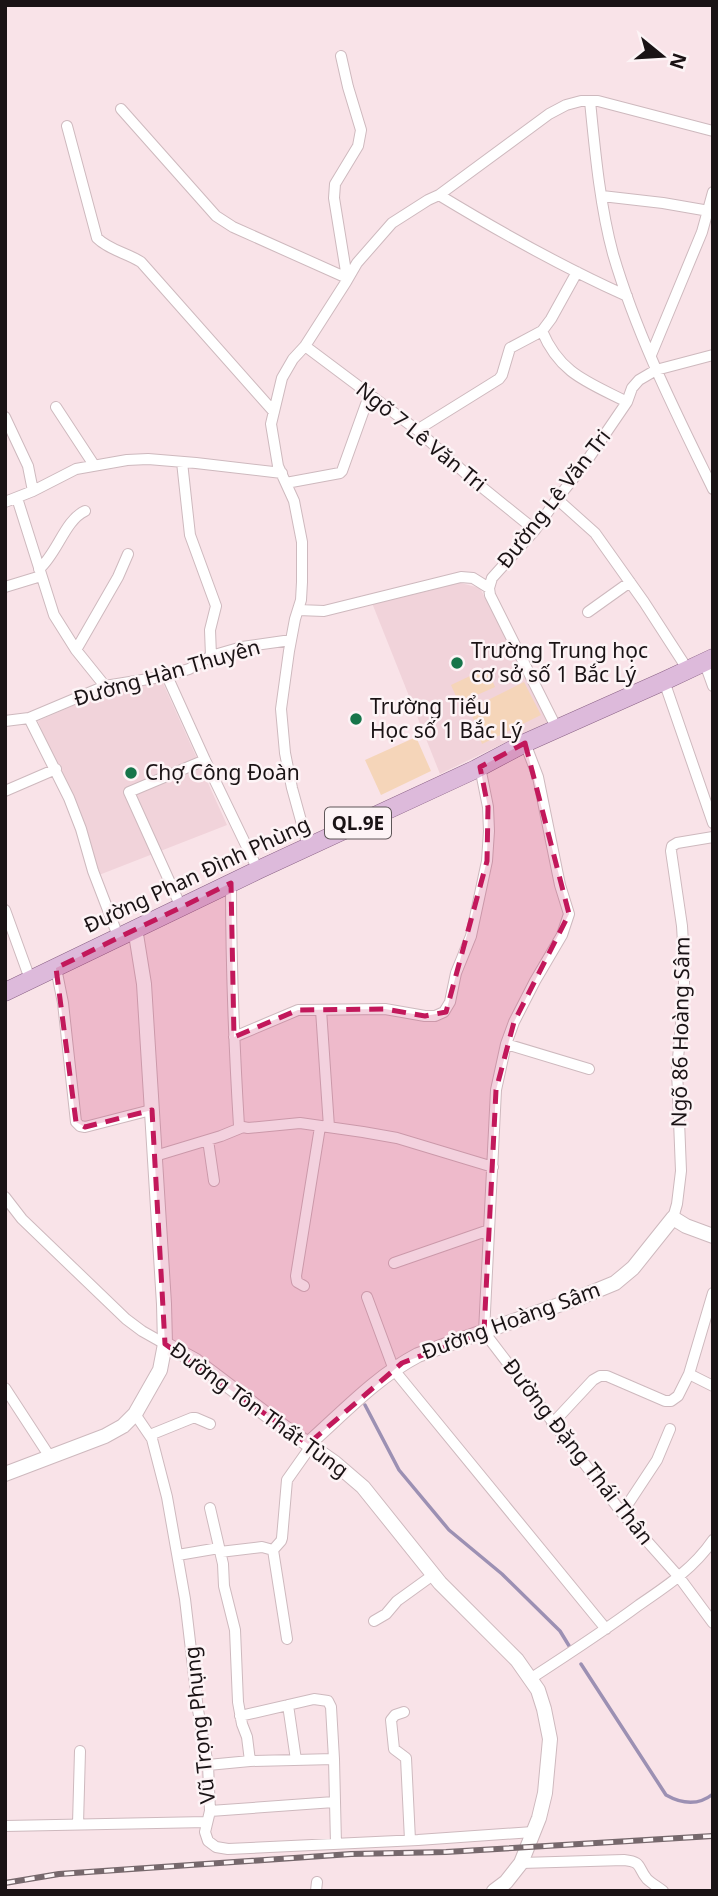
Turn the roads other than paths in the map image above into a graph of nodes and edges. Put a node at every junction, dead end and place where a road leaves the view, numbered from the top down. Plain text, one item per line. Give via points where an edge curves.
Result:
1 (341, 56) dead end
2 (590, 101) junction
3 (121, 109) dead end
4 (67, 126) dead end
5 (713, 131) edge
6 (713, 192) edge
7 (439, 194) junction
8 (602, 196) junction
9 (709, 211) junction
10 (577, 272) junction
11 (347, 278) junction
12 (627, 296) junction
13 (541, 331) junction
14 (305, 346) junction
15 (651, 355) junction
16 (713, 355) edge
17 (656, 370) junction
18 (370, 393) junction
19 (627, 402) junction
20 (56, 407) dead end
21 (274, 412) junction
22 (5, 417) edge
23 (417, 430) junction
24 (183, 462) junction
25 (93, 465) junction
26 (284, 478) junction
27 (713, 489) edge
28 (33, 491) junction
29 (17, 498) junction
30 (557, 499) junction
31 (5, 502) edge
32 (85, 512) dead end
33 (536, 530) junction
34 (128, 554) dead end
35 (40, 573) junction
36 (630, 582) junction
37 (5, 587) edge
38 (488, 588) junction
39 (298, 610) junction
40 (588, 612) dead end
41 (291, 640) junction
42 (76, 650) junction
43 (211, 656) junction
44 (709, 659) edge
45 (688, 670) junction
46 (167, 676) junction
47 (664, 681) junction
48 (105, 686) junction
49 (713, 686) edge
50 (29, 718) junction
51 (5, 721) edge
52 (557, 729) junction
53 (525, 743) junction
54 (205, 760) junction
55 (480, 767) junction
56 (56, 769) junction
57 (5, 791) edge
58 (713, 823) edge
59 (713, 837) edge
60 (308, 846) junction
61 (258, 870) junction
62 (231, 883) junction
63 (181, 906) junction
64 (5, 910) edge
65 (126, 932) junction
66 (56, 968) junction
67 (30, 979) junction
68 (5, 992) edge
69 (321, 1010) junction
70 (234, 1037) junction
71 (506, 1044) junction
72 (589, 1069) dead end
73 (151, 1110) junction
74 (243, 1126) junction
75 (325, 1127) junction
76 (208, 1140) junction
77 (155, 1156) junction
78 (493, 1167) junction
79 (214, 1181) dead end
80 (5, 1197) edge
81 (673, 1219) junction
82 (489, 1230) junction
83 (713, 1236) edge
84 (394, 1263) dead end
85 (304, 1286) dead end
86 (713, 1293) edge
87 (367, 1297) dead end
88 (484, 1332) junction
89 (165, 1344) junction
90 (394, 1370) junction
91 (689, 1374) junction
92 (713, 1385) edge
93 (5, 1388) edge
94 (135, 1415) junction
95 (552, 1423) junction
96 (210, 1424) dead end
97 (670, 1429) dead end
98 (150, 1435) junction
99 (309, 1445) junction
100 (50, 1457) junction
101 (5, 1474) edge
102 (210, 1508) dead end
103 (622, 1513) junction
104 (713, 1540) edge
105 (219, 1550) junction
106 (273, 1550) junction
107 (178, 1555) junction
108 (433, 1575) junction
109 (680, 1577) junction
110 (374, 1621) dead end
111 (713, 1623) edge
112 (606, 1629) junction
113 (287, 1639) dead end
114 (530, 1679) junction
115 (288, 1705) junction
116 (404, 1712) dead end
117 (240, 1716) junction
118 (80, 1751) dead end
119 (334, 1759) junction
120 (296, 1760) junction
121 (250, 1761) junction
122 (208, 1765) junction
123 (334, 1801) junction
124 (208, 1817) junction
125 (78, 1824) junction
126 (5, 1826) edge
127 (533, 1832) junction
128 (410, 1840) junction
129 (336, 1844) junction
130 (520, 1863) junction
131 (494, 1891) edge
132 (663, 1891) edge

1 - 11 street via 361,130 358,146 334,191
2 - 5 street
2 - 7 street via 549,114
2 - 8 street
3 - 11 street via 216,216
4 - 21 street via 97,238 141,262
6 - 9 street
7 - 10 street
7 - 11 street via 392,223
8 - 9 street
8 - 12 street
9 - 15 street
10 - 12 street
10 - 13 street
11 - 14 street
12 - 15 street
13 - 19 street via 553,353 574,375
13 - 23 street via 510,348 499,379
14 - 18 street, Ngõ 7 Lê Văn Tri
14 - 21 street via 282,378
15 - 17 street
16 - 17 street, Đường Lê Văn Tri
17 - 19 street, Đường Lê Văn Tri via 639,380
17 - 27 street
18 - 23 street, Ngõ 7 Lê Văn Tri
18 - 26 street via 340,473
19 - 30 street, Đường Lê Văn Tri
20 - 25 street
21 - 26 street via 271,424
22 - 28 street via 28,466
23 - 33 street, Ngõ 7 Lê Văn Tri
24 - 25 street via 127,460
24 - 26 street
24 - 43 street via 190,536 216,606
25 - 28 street via 76,468
26 - 39 street via 302,542
28 - 29 street
29 - 31 street
29 - 35 street
30 - 33 street, Đường Lê Văn Tri
30 - 36 street via 595,533
32 - 35 street via 75,517
33 - 38 street, Đường Lê Văn Tri
34 - 42 street
35 - 37 street
35 - 42 street via 54,615
36 - 40 street
36 - 45 street
38 - 39 street via 473,578 461,577 324,611
38 - 52 street, Đường Lê Văn Tri
39 - 41 street
41 - 43 street, Đường Hàn Thuyên
41 - 60 street via 281,709 285,753
42 - 48 street
43 - 46 street, Đường Hàn Thuyên
44 - 45 main road, Đường Phan Đình Phùng / QL.9E
44 - 49 street
45 - 47 main road, Đường Phan Đình Phùng / QL.9E
46 - 48 street, Đường Hàn Thuyên
46 - 54 street
47 - 52 main road, Đường Phan Đình Phùng / QL.9E
47 - 58 street
48 - 50 street, Đường Hàn Thuyên
50 - 51 street, Đường Hàn Thuyên
50 - 56 street
52 - 53 main road, Đường Phan Đình Phùng / QL.9E
53 - 55 main road, Đường Phan Đình Phùng / QL.9E
53 - 71 street via 538,777 569,914 562,935 513,1021
54 - 61 street
54 - 63 street via 129,792
55 - 60 main road, Đường Phan Đình Phùng / QL.9E
55 - 69 street via 488,807 487,860 471,936 444,1013 420,1016 375,1009
56 - 57 street
56 - 65 street via 93,871
59 - 81 street, Ngõ 86 Hoàng Sâm via 671,846 684,960 677,1070 681,1171
60 - 61 main road, Đường Phan Đình Phùng / QL.9E
61 - 62 main road, Đường Phan Đình Phùng / QL.9E
62 - 63 main road, Đường Phan Đình Phùng / QL.9E
62 - 70 street
63 - 65 main road, Đường Phan Đình Phùng / QL.9E
64 - 67 street
65 - 66 main road, Đường Phan Đình Phùng / QL.9E
65 - 73 street, Đường Tôn Thất Tùng via 144,984
66 - 67 main road, Đường Phan Đình Phùng / QL.9E
66 - 73 street via 76,1122 85,1127
67 - 68 main road, Đường Phan Đình Phùng / QL.9E
69 - 70 street via 298,1010
69 - 75 street
70 - 74 street via 239,1126
71 - 72 street
71 - 78 street via 496,1090
73 - 77 street, Đường Tôn Thất Tùng
74 - 75 street via 300,1123
74 - 76 street
75 - 78 street via 397,1138
75 - 85 street via 296,1276
76 - 77 street
76 - 79 street
77 - 89 street, Đường Tôn Thất Tùng
78 - 82 street
80 - 89 street via 126,1319
81 - 83 street
81 - 88 street, Đường Hoàng Sâm via 615,1283
82 - 84 street
82 - 88 street
86 - 91 street
87 - 90 street
88 - 90 street, Đường Hoàng Sâm via 418,1355
88 - 95 street, Đường Đặng Thái Thân
89 - 94 street via 160,1370
89 - 99 street, Đường Tôn Thất Tùng via 196,1361
90 - 99 street, Đường Hoàng Sâm
90 - 112 street
91 - 92 street
91 - 95 street via 671,1401 600,1376
93 - 100 street
94 - 98 street, Vũ Trọng Phụng
94 - 100 street via 105,1436
95 - 103 street, Đường Đặng Thái Thân
96 - 98 street via 192,1418
97 - 103 street via 657,1460
98 - 107 street, Vũ Trọng Phụng
99 - 106 street via 287,1480 282,1538
99 - 108 street, Đường Tôn Thất Tùng via 363,1487
100 - 101 street
102 - 105 street
103 - 109 street, Đường Đặng Thái Thân
104 - 109 street
105 - 106 street
105 - 107 street
105 - 117 street via 235,1630
106 - 113 street
107 - 122 street, Vũ Trọng Phụng
108 - 110 street
108 - 114 street, Đường Tôn Thất Tùng
109 - 111 street, Đường Đặng Thái Thân
109 - 112 street
112 - 114 street
114 - 127 street, Đường Tôn Thất Tùng via 538,1690 550,1739 545,1793
115 - 117 street
115 - 119 street via 328,1701
115 - 120 street
116 - 128 street via 391,1720 394,1749 406,1758
117 - 121 street
118 - 125 street
119 - 120 street
119 - 123 street
120 - 121 street
121 - 122 street
122 - 124 street, Vũ Trọng Phụng
123 - 124 street
123 - 129 street
124 - 125 street
124 - 129 street, Vũ Trọng Phụng via 205,1832 216,1847
125 - 126 street
127 - 128 street, Vũ Trọng Phụng
127 - 130 street, Đường Tôn Thất Tùng
128 - 129 street, Vũ Trọng Phụng
130 - 131 street, Đường Tôn Thất Tùng
130 - 132 street via 631,1861

